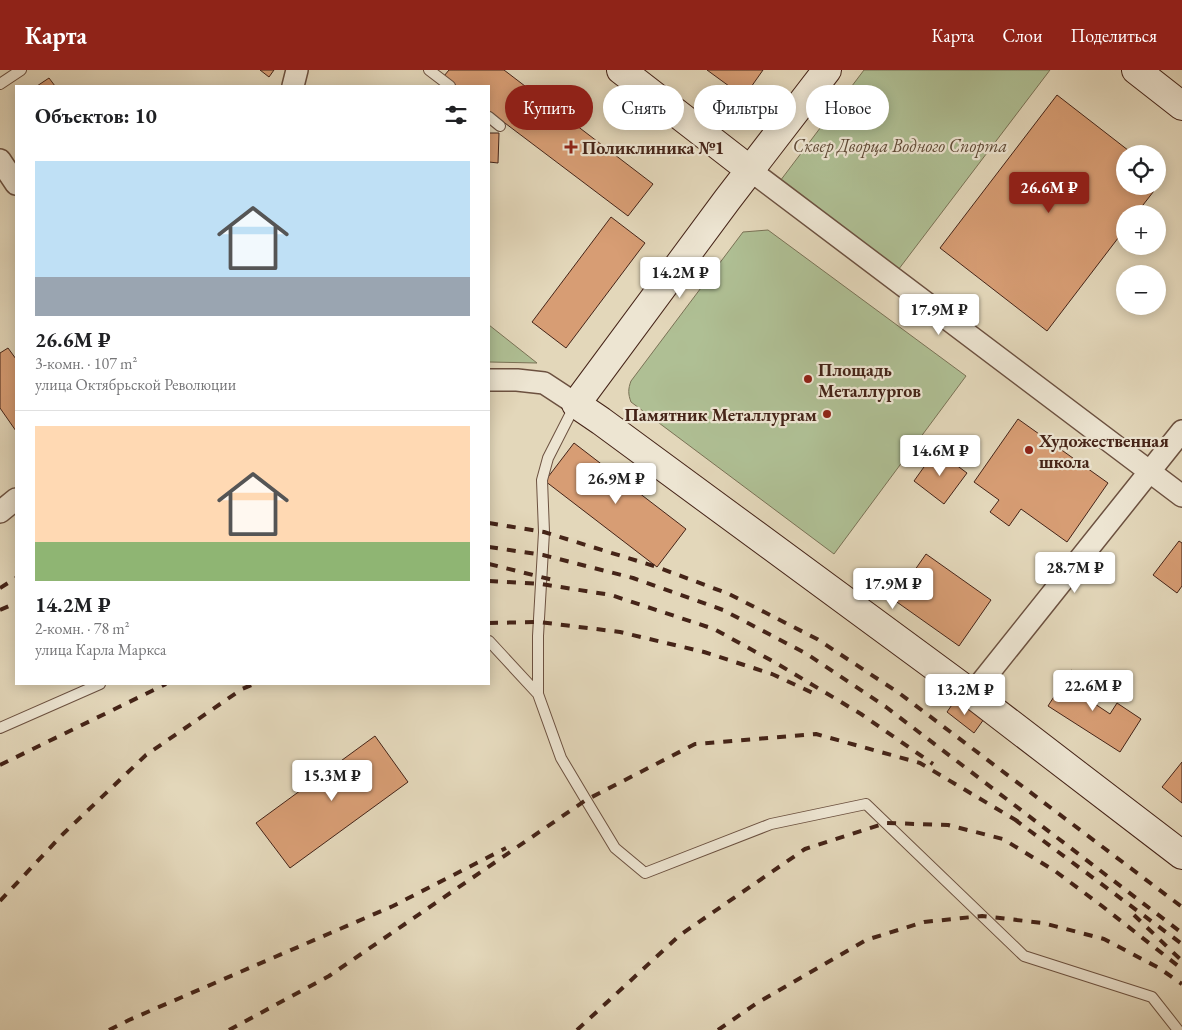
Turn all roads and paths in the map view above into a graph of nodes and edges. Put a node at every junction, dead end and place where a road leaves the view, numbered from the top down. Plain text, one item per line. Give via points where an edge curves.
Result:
1 (21, 70) edge
2 (297, 70) edge
3 (430, 70) edge
4 (621, 70) edge
5 (827, 70) edge
6 (1136, 70) edge
7 (0, 84) edge
8 (293, 85) edge
9 (449, 85) edge
10 (1182, 106) edge
11 (490, 118) edge
12 (500, 126) dead end
13 (0, 160) edge
14 (750, 170) junction
15 (15, 182) edge
16 (490, 380) edge
17 (576, 404) junction
18 (1182, 430) edge
19 (1150, 472) junction
20 (1182, 496) edge
21 (15, 500) edge
22 (0, 512) edge
23 (490, 641) edge
24 (98, 685) edge
25 (538, 694) junction
26 (972, 694) junction
27 (0, 728) edge
28 (1182, 855) edge
29 (1178, 1030) edge

1 - 7 lane
2 - 8 street
3 - 9 lane
4 - 14 street
5 - 14 street
6 - 10 street
11 - 12 lane
13 - 15 street
14 - 17 street
14 - 19 street
16 - 17 street via 544,383
17 - 25 lane via 548,458 542,480 544,532
17 - 26 street
18 - 19 street
19 - 20 street
19 - 26 street
21 - 22 street
23 - 25 lane
24 - 27 lane
25 - 29 lane via 561,758 586,800 615,848 645,873 771,824 866,804 1024,956 1152,997
26 - 28 street

